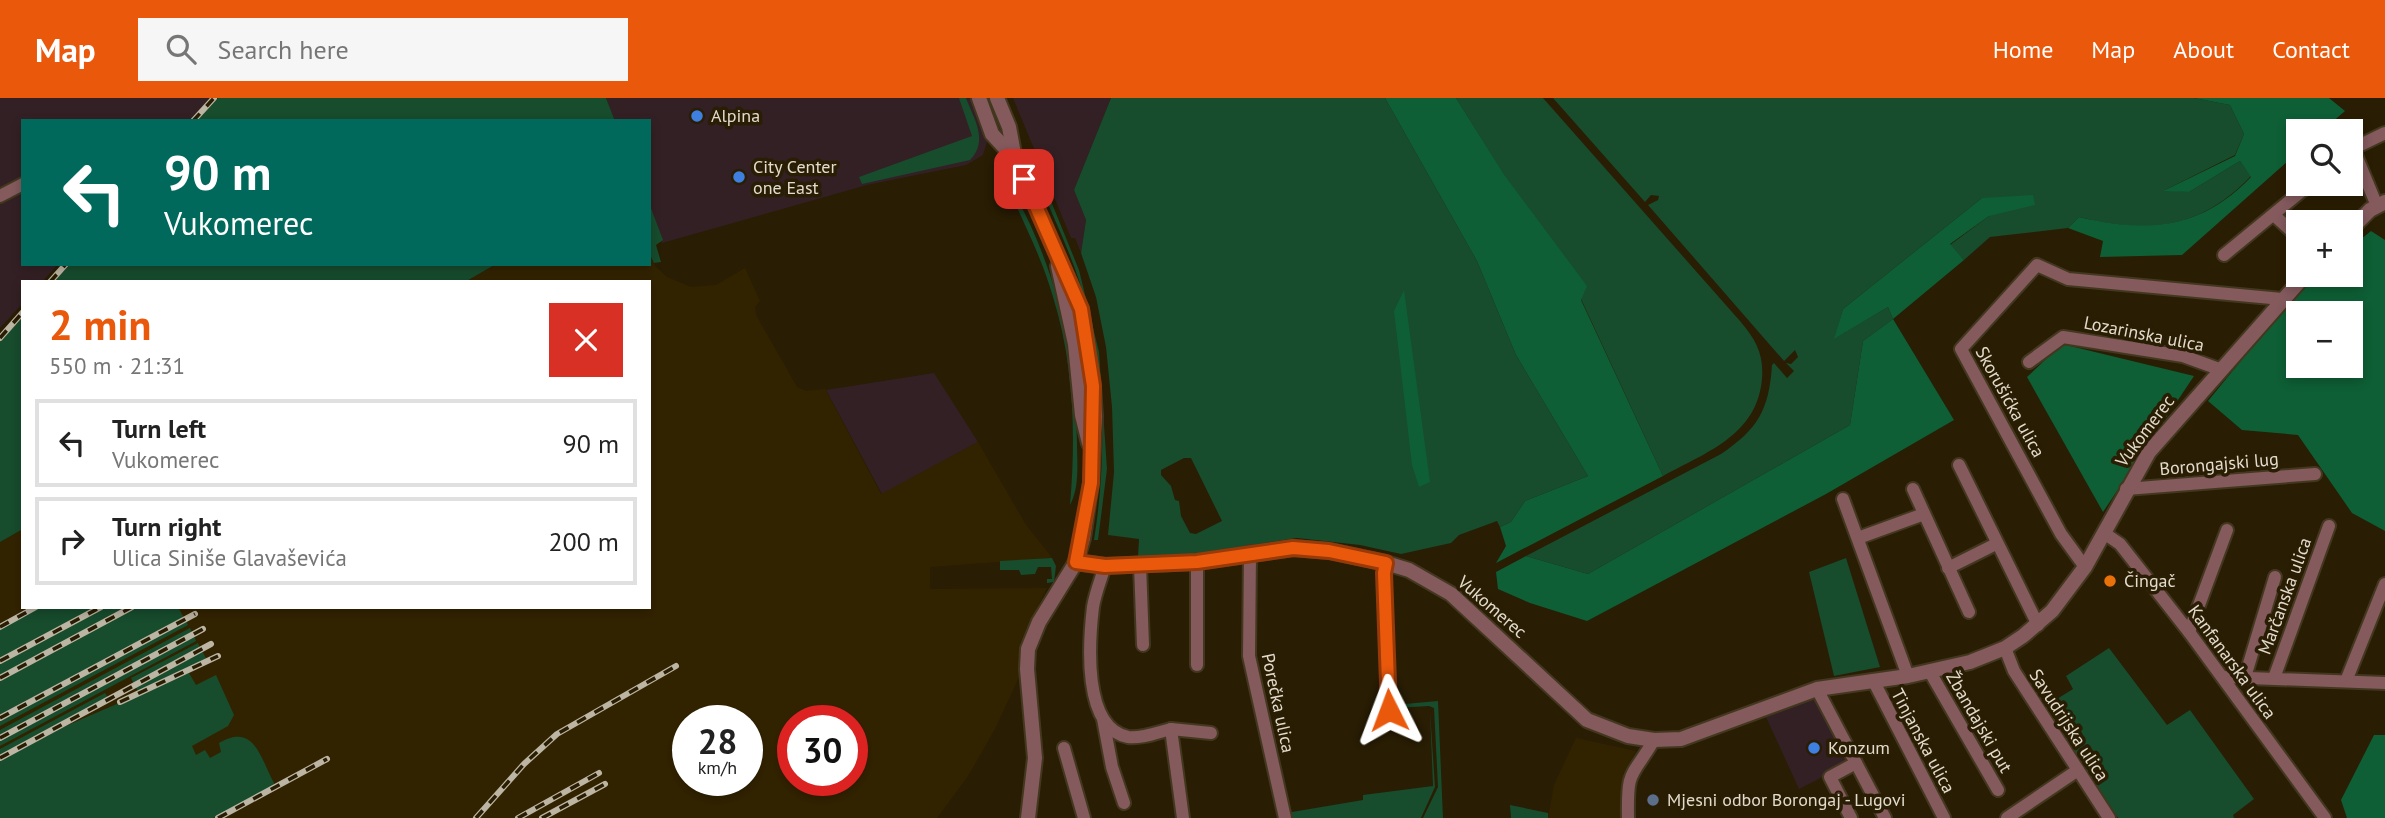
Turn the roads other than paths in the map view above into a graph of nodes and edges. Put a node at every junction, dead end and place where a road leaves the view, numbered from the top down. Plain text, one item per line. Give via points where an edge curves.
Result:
1 (979, 98) edge
2 (997, 98) edge
3 (2385, 133) edge
4 (2363, 144) edge
5 (1015, 159) junction
6 (2363, 170) edge
7 (21, 185) edge
8 (0, 196) edge
9 (2297, 196) edge
10 (2381, 204) edge
11 (2275, 216) junction
12 (2363, 219) edge
13 (2286, 226) edge
14 (2224, 255) dead end
15 (2294, 287) edge
16 (2282, 299) junction
17 (2029, 362) dead end
18 (2219, 369) junction
19 (1959, 465) dead end
20 (2315, 474) dead end
21 (1913, 489) dead end
22 (2126, 489) junction
23 (1843, 499) dead end
24 (1924, 514) junction
25 (2329, 526) dead end
26 (2227, 530) dead end
27 (2105, 533) junction
28 (1858, 538) junction
29 (1996, 544) junction
30 (1250, 552) junction
31 (1076, 562) junction
32 (1197, 562) junction
33 (1386, 563) junction
34 (1140, 565) junction
35 (1105, 566) junction
36 (2085, 567) junction
37 (1948, 568) junction
38 (2275, 577) dead end
39 (2385, 584) edge
40 (1969, 612) dead end
41 (2038, 625) junction
42 (2189, 632) junction
43 (1143, 645) dead end
44 (2005, 648) junction
45 (1197, 665) dead end
46 (1930, 672) junction
47 (1908, 676) junction
48 (2223, 677) junction
49 (2245, 677) junction
50 (2274, 678) junction
51 (1873, 680) junction
52 (2346, 681) junction
53 (2385, 683) edge
54 (1817, 689) junction
55 (1389, 710) dead end
56 (1103, 719) junction
57 (1171, 729) junction
58 (1211, 733) dead end
59 (1654, 740) junction
60 (1064, 748) dead end
61 (1856, 763) junction
62 (2078, 770) junction
63 (1997, 790) dead end
64 (1124, 803) dead end
65 (1028, 818) edge
66 (1084, 818) edge
67 (1183, 818) edge
68 (1285, 818) edge
69 (1628, 818) edge
70 (1852, 818) edge
71 (1885, 818) edge
72 (1944, 818) edge
73 (2007, 818) edge
74 (2109, 818) edge
75 (2325, 818) edge

1 - 5 street via 992,134
2 - 5 street
3 - 4 street
5 - 31 street via 1057,258 1072,282 1085,326 1093,386 1092,458
6 - 10 street
7 - 8 street
9 - 11 street
10 - 12 street
11 - 13 street
11 - 14 street
15 - 16 street, Vukomerec
16 - 18 street, Vukomerec
16 - 36 street, Skorušićka ulica via 2068,279 2037,265 1961,349 2061,534
17 - 18 street, Lozarinska ulica via 2063,337 2183,356
18 - 22 street, Vukomerec via 2149,452
19 - 29 street
20 - 22 street, Borongajski lug
21 - 24 street
22 - 27 street, Vukomerec
23 - 28 street
24 - 28 street
24 - 37 street
25 - 50 street, Marčanska ulica
26 - 42 street
27 - 36 street, Vukomerec
27 - 42 street, Kanfanarska ulica via 2120,544
28 - 47 street
29 - 37 street
29 - 41 street
30 - 32 street, Vukomerec
30 - 33 street, Vukomerec via 1293,548
30 - 68 street, Porečka ulica via 1249,656
31 - 35 street, Vukomerec
31 - 65 street via 1028,649 1035,758
32 - 34 street, Vukomerec
32 - 45 street
33 - 55 street
33 - 59 street, Vukomerec via 1409,570 1451,594 1587,720 1611,731
34 - 35 street, Vukomerec
34 - 43 street
35 - 56 street via 1093,606 1091,681
36 - 41 street, Vukomerec
37 - 40 street
38 - 49 street
39 - 52 street
41 - 44 street, Vukomerec
42 - 48 street, Kanfanarska ulica
44 - 46 street, Vukomerec
44 - 62 street, Savudrijska ulica via 2014,671
46 - 47 street, Vukomerec
46 - 63 street, Žbandajski put
47 - 51 street, Vukomerec
48 - 49 street
48 - 75 street, Kanfanarska ulica
49 - 50 street
50 - 52 street
51 - 54 street, Vukomerec
51 - 72 street, Tinjanska ulica
52 - 53 street
54 - 59 street, Vukomerec via 1691,736
54 - 61 street
56 - 57 street via 1129,737
56 - 64 street
57 - 58 street
57 - 67 street
59 - 69 street via 1631,771
60 - 66 street
61 - 70 street via 1830,777
61 - 71 street
62 - 73 street
62 - 74 street, Savudrijska ulica

